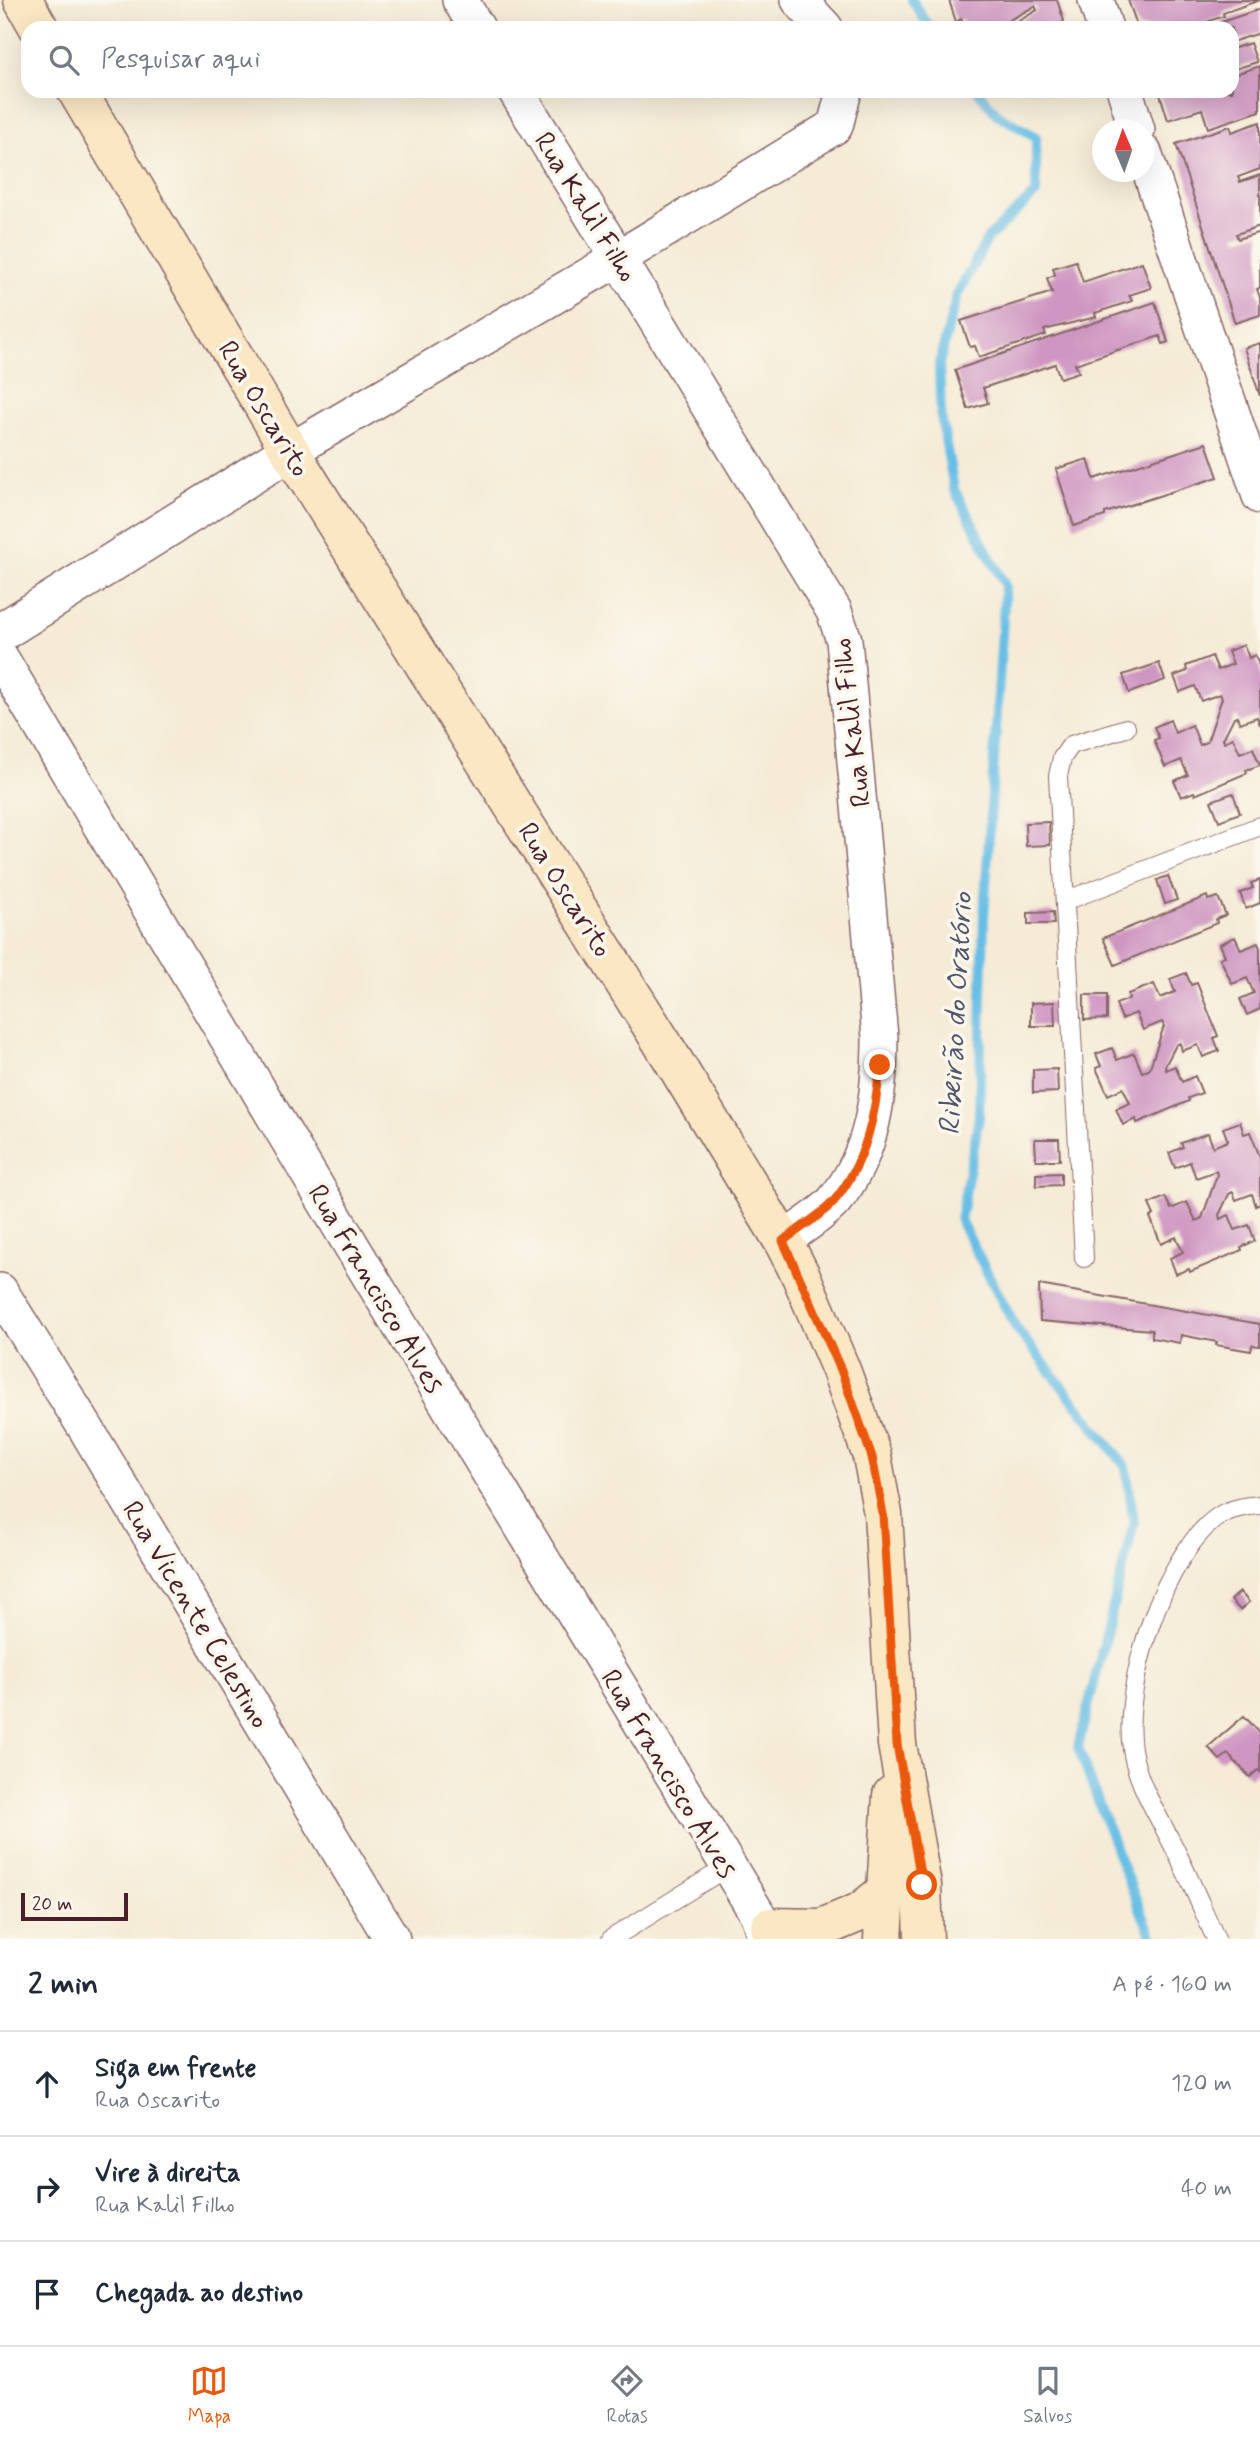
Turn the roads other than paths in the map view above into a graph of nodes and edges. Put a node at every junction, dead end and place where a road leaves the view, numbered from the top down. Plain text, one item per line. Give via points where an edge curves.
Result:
1 (23, 0) edge
2 (460, 0) edge
3 (799, 0) edge
4 (1096, 0) edge
5 (35, 21) edge
6 (473, 21) edge
7 (818, 21) edge
8 (1103, 21) edge
9 (81, 98) edge
10 (520, 98) edge
11 (842, 98) edge
12 (1127, 98) edge
13 (1134, 119) edge
14 (1154, 182) edge
15 (619, 258) junction
16 (290, 451) junction
17 (1260, 496) edge
18 (0, 633) edge
19 (0, 657) edge
20 (1126, 728) dead end
21 (1260, 827) edge
22 (1065, 901) junction
23 (783, 1241) junction
24 (1084, 1258) dead end
25 (0, 1291) edge
26 (1260, 1505) edge
27 (897, 1744) junction
28 (727, 1867) junction
29 (885, 1892) junction
30 (769, 1930) edge
31 (392, 1939) edge
32 (611, 1939) edge
33 (883, 1939) edge
34 (924, 1939) edge
35 (1216, 1939) edge

1 - 5 main road
2 - 6 street
3 - 7 street
4 - 8 street
9 - 16 main road, Rua Oscarito
10 - 15 street, Rua Kalil Filho
11 - 15 street via 835,126
12 - 13 street
14 - 17 street
15 - 16 street
15 - 23 street, Rua Kalil Filho via 834,611 844,640 880,1037 878,1097 862,1156 850,1178 833,1202
16 - 18 street
16 - 23 main road, Rua Oscarito
19 - 28 street, Rua Francisco Alves
20 - 22 lane via 1071,745 1062,758 1058,776
21 - 22 lane
22 - 24 lane
23 - 27 main road, Rua Oscarito via 841,1370 872,1457 883,1514
25 - 31 street, Rua Vicente Celestino
26 - 35 lane via 1221,1515 1191,1544 1164,1589 1132,1688 1132,1749 1139,1780
27 - 29 main road, Rua Oscarito
27 - 34 main road, Rua Oscarito via 922,1885
28 - 30 street, Rua Francisco Alves
28 - 32 lane
29 - 30 main road via 860,1912 822,1928
29 - 33 main road, Rua Oscarito

